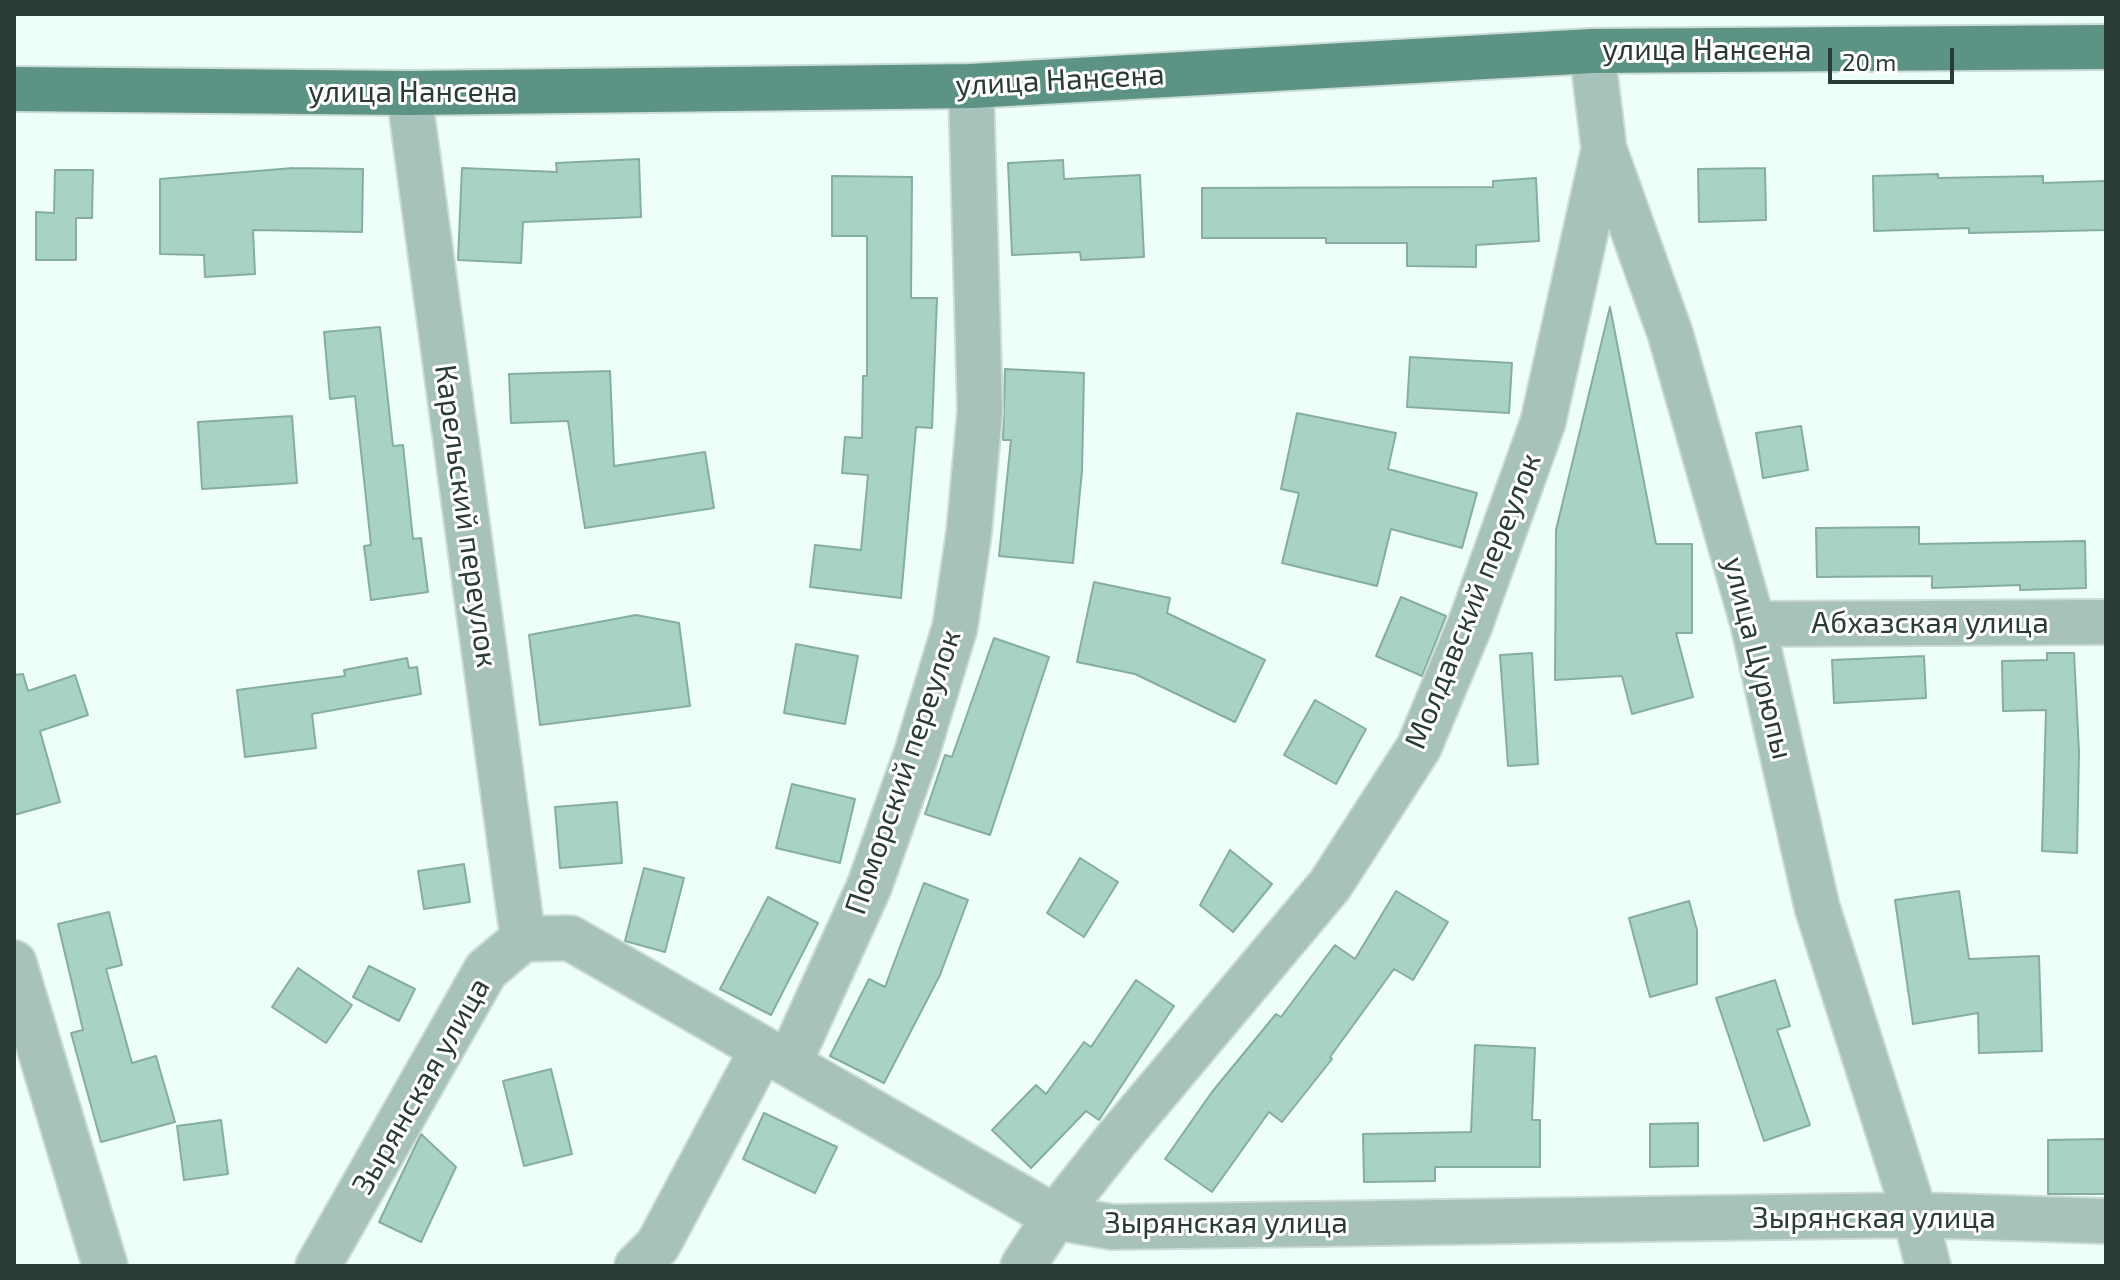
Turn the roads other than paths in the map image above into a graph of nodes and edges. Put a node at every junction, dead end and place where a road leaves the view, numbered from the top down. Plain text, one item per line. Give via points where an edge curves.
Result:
1 (2106, 47) edge
2 (1592, 51) junction
3 (971, 86) junction
4 (14, 89) edge
5 (409, 93) junction
6 (1604, 149) junction
7 (2106, 622) edge
8 (1753, 624) junction
9 (523, 939) junction
10 (14, 963) edge
11 (776, 1056) junction
12 (1915, 1215) junction
13 (1055, 1217) junction
14 (2106, 1221) edge
15 (105, 1266) edge
16 (318, 1266) edge
17 (637, 1266) edge
18 (1023, 1266) edge
19 (1928, 1266) edge

1 - 2 main road, улица Нансена
2 - 3 main road, улица Нансена
2 - 6 street, улица Цурюпы
3 - 5 main road, улица Нансена
3 - 11 street, Поморский переулок via 980,411 955,627 869,887
4 - 5 main road, улица Нансена
5 - 9 street, Карельский переулок
6 - 8 street, улица Цурюпы via 1670,333
6 - 13 street, Молдавский переулок via 1543,422 1470,625 1419,747 1330,885
7 - 8 street, Абхазская улица
8 - 12 street, улица Цурюпы via 1817,907
9 - 11 street, Зырянская улица via 570,938
9 - 16 street, Зырянская улица via 486,970
10 - 15 street
11 - 13 street, Зырянская улица
11 - 17 street, Поморский переулок via 658,1245
12 - 13 street, Зырянская улица via 1112,1227
12 - 14 street, Зырянская улица
12 - 19 street, улица Цурюпы
13 - 18 street, Молдавский переулок

